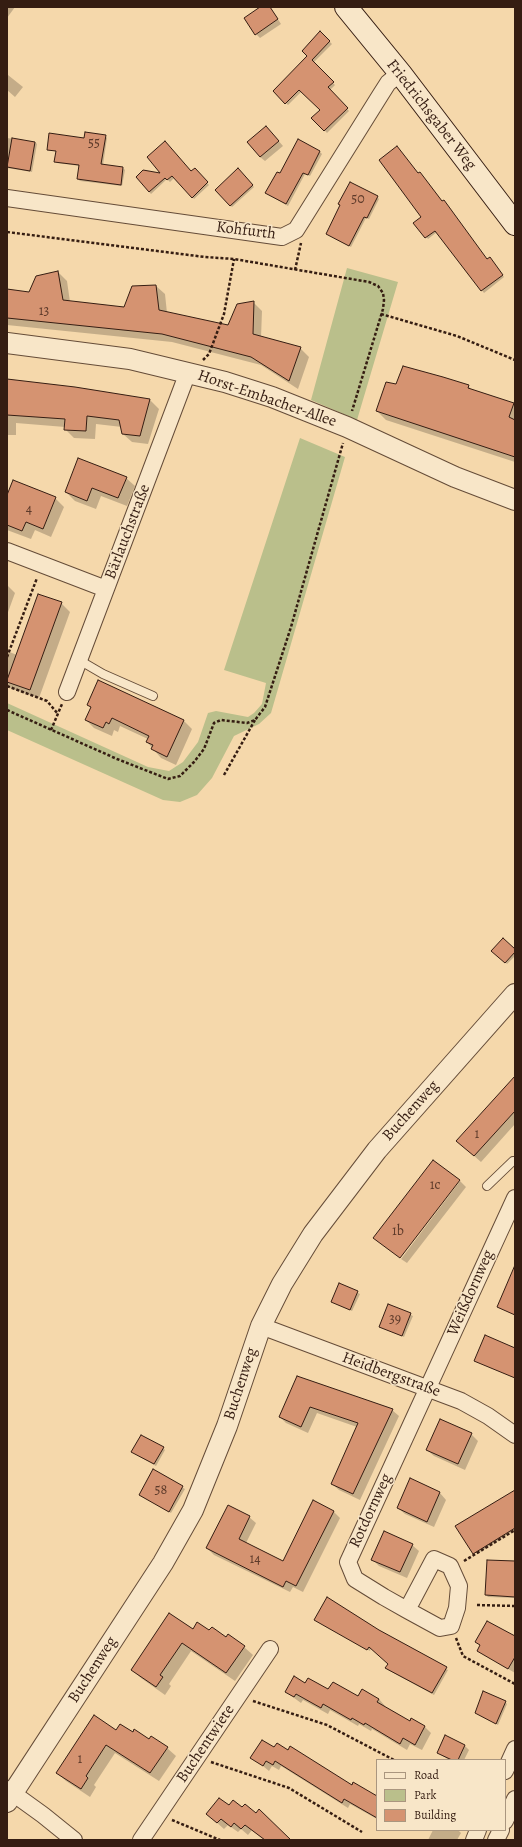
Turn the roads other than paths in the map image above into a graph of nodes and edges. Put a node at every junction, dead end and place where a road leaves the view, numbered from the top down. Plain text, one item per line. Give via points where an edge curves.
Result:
1 (346, 7) edge
2 (400, 73) junction
3 (7, 198) edge
4 (515, 224) edge
5 (7, 342) edge
6 (188, 372) junction
7 (515, 500) edge
8 (7, 551) edge
9 (106, 589) junction
10 (79, 660) junction
11 (67, 692) road end
12 (153, 696) dead end
13 (515, 994) edge
14 (515, 1161) edge
15 (487, 1186) dead end
16 (515, 1198) edge
17 (261, 1326) junction
18 (428, 1388) junction
19 (515, 1435) edge
20 (407, 1610) junction
21 (270, 1649) dead end
22 (515, 1749) edge
23 (506, 1769) edge
24 (9, 1794) edge
25 (515, 1798) edge
26 (506, 1819) edge
27 (500, 1831) edge
28 (74, 1840) edge
29 (141, 1840) edge
30 (496, 1840) edge

1 - 2 main road, Friedrichsgaber Weg
2 - 3 street, Kohfurth via 388,83 296,230 282,237
2 - 4 main road, Friedrichsgaber Weg
5 - 6 street, Horst-Embacher-Allee via 130,359
6 - 7 street, Horst-Embacher-Allee via 272,397 348,427 455,477
6 - 9 street, Bärlauchstraße
8 - 9 street
9 - 10 street, Bärlauchstraße
10 - 11 street, Bärlauchstraße
10 - 12 lane via 103,674
13 - 17 street, Buchenweg via 344,1191 282,1284
14 - 15 lane
16 - 18 street, Weißdornweg
17 - 18 street, Heidbergstraße
17 - 24 street, Buchenweg via 228,1426 193,1510 163,1563
18 - 19 street, Heidbergstraße via 461,1401
18 - 20 street, Rotdornweg via 348,1562 355,1579
20 - 20 street, Rotdornweg via 434,1559 450,1566 459,1586 457,1608 451,1626 440,1628
21 - 29 street, Buchentwiete
22 - 23 street
24 - 28 street
25 - 26 street
27 - 30 street

